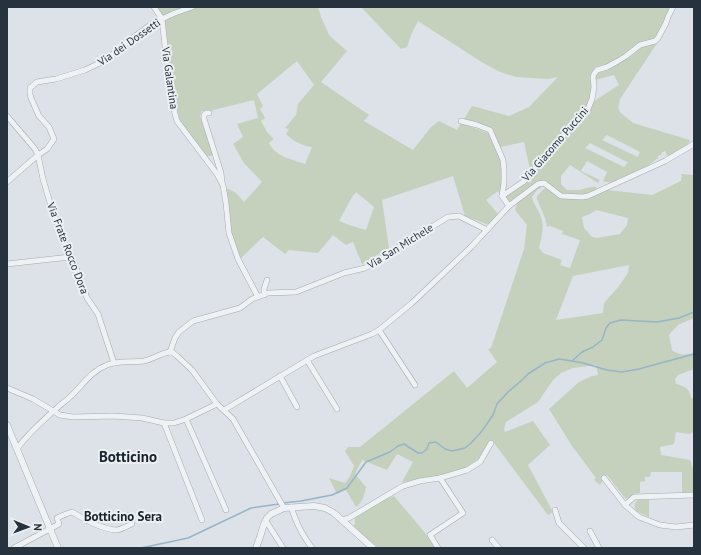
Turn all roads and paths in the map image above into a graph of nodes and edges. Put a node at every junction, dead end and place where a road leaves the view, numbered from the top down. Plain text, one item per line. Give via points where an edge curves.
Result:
1 (154, 7) edge
2 (192, 7) edge
3 (674, 7) edge
4 (162, 19) junction
5 (209, 113) dead end
6 (7, 116) edge
7 (461, 121) dead end
8 (694, 144) edge
9 (38, 155) junction
10 (7, 182) edge
11 (223, 185) junction
12 (502, 196) junction
13 (508, 206) junction
14 (487, 230) junction
15 (70, 257) junction
16 (7, 264) edge
17 (267, 280) dead end
18 (264, 295) junction
19 (258, 297) junction
20 (379, 330) junction
21 (170, 352) junction
22 (307, 360) junction
23 (114, 363) junction
24 (280, 376) junction
25 (415, 385) dead end
26 (7, 388) edge
27 (217, 404) junction
28 (297, 407) dead end
29 (337, 409) dead end
30 (224, 410) junction
31 (53, 412) junction
32 (186, 419) junction
33 (164, 423) junction
34 (7, 425) edge
35 (491, 443) dead end
36 (17, 449) junction
37 (440, 478) junction
38 (604, 478) dead end
39 (694, 495) edge
40 (625, 505) junction
41 (283, 507) junction
42 (291, 507) junction
43 (226, 510) dead end
44 (555, 510) dead end
45 (129, 515) dead end
46 (202, 520) dead end
47 (342, 520) junction
48 (266, 521) junction
49 (694, 525) edge
50 (50, 529) junction
51 (590, 531) dead end
52 (492, 540) dead end
53 (309, 547) edge
54 (14, 548) edge
55 (58, 548) edge
56 (256, 548) edge
57 (283, 548) edge
58 (373, 548) edge
59 (438, 548) edge
60 (499, 548) edge
61 (584, 548) edge
62 (599, 548) edge

1 - 4 street, Via Galantina
2 - 4 street, Via dei Dossetti
3 - 12 street, Via Giacomo Puccini via 655,41 640,45 618,61 597,70 593,77 594,87 588,109 523,182
4 - 9 street, Via dei Dossetti via 153,23 106,60 85,70 37,82 30,88 31,98 39,116 49,127 54,139 47,149
4 - 11 street, Via Galantina via 171,99 177,121
5 - 11 street, Via Galantina via 204,115 204,119
6 - 9 street, Via Frate Rocco Dora
7 - 12 street, Via Giacomo Puccini via 490,130 503,160
8 - 13 street, Via Giacomo Puccini via 665,161 588,196 561,196 544,183 538,184
9 - 10 street
9 - 15 street, Via Frate Rocco Dora via 53,214
11 - 19 street, Via Galantina via 229,234 238,259
12 - 13 street
13 - 14 street, Via Giacomo Puccini
14 - 18 street, Via San Michele via 459,216 448,217 365,268 344,273 296,292
14 - 20 street, Via Giacomo Puccini via 415,300
15 - 16 street
15 - 23 street, Via Frate Rocco Dora via 87,298 98,314
17 - 18 street
18 - 19 street, Via San Michele
19 - 21 street, Via San Michele via 240,308 193,322 179,332
20 - 22 street, Via Giacomo Puccini
20 - 25 street
21 - 23 street via 146,360
21 - 27 street via 192,370
22 - 24 street, Via Giacomo Puccini
22 - 29 street
23 - 31 street via 97,370
24 - 28 street
24 - 30 street, Via Giacomo Puccini
26 - 31 street via 33,399
27 - 30 street
27 - 32 street
30 - 41 street via 236,423
31 - 33 street via 73,417 113,416
31 - 36 street
32 - 33 street
32 - 43 street
33 - 46 street
34 - 36 street
35 - 37 street via 480,462 467,470
36 - 50 street
37 - 47 street via 403,486
37 - 59 street via 463,513 430,535
38 - 40 street
39 - 40 street via 634,497
40 - 49 street via 639,517 660,525
41 - 42 street
41 - 48 street via 271,514
42 - 47 street via 320,506
42 - 53 street
44 - 61 street via 559,523
45 - 50 street via 132,524 118,530 106,528 72,512 57,518 58,524
47 - 58 street
48 - 56 street
48 - 57 street
50 - 54 street
50 - 55 street
51 - 62 street
52 - 60 street

